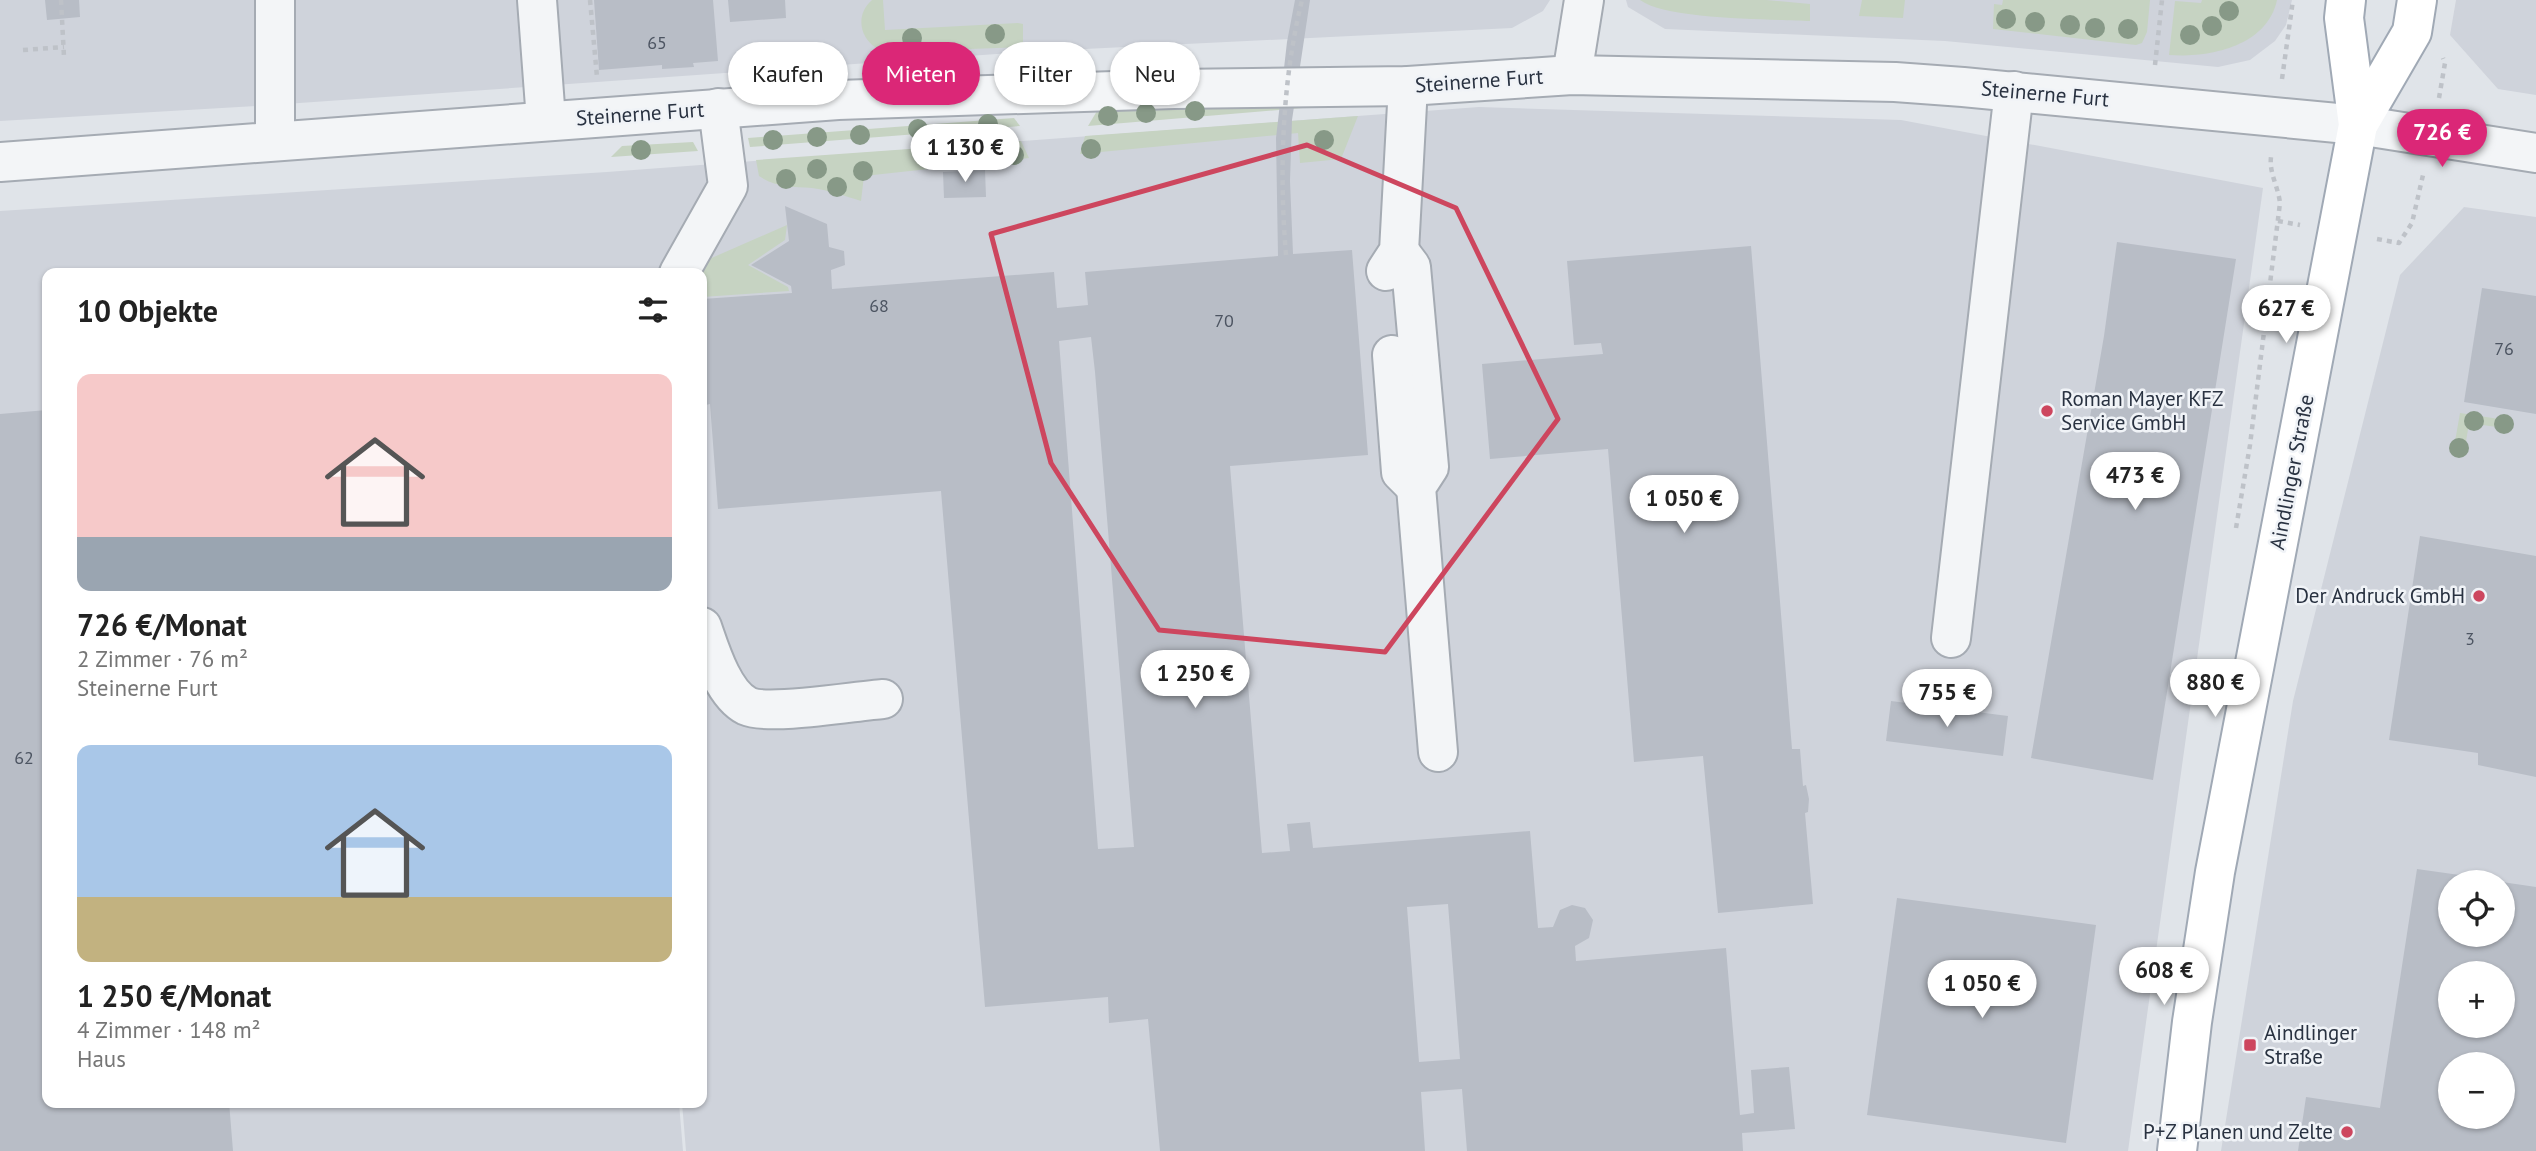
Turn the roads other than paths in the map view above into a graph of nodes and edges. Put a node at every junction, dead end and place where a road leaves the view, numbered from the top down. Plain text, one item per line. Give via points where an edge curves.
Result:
1 (275, 0) edge
2 (537, 0) edge
3 (1584, 0) edge
4 (2346, 0) edge
5 (2417, 0) edge
6 (1572, 75) junction
7 (1408, 86) junction
8 (2014, 91) junction
9 (719, 108) junction
10 (546, 120) junction
11 (2358, 125) junction
12 (275, 141) junction
13 (2536, 153) edge
14 (0, 162) edge
15 (682, 268) edge
16 (1951, 638) dead end
17 (707, 639) edge
18 (883, 699) dead end
19 (1438, 752) dead end
20 (2177, 1151) edge

1 - 12 street
2 - 10 street
3 - 6 street
4 - 11 main road via 2344,18
5 - 11 main road via 2412,32
6 - 7 street, Steinerne Furt
6 - 8 street, Steinerne Furt via 1895,82
7 - 9 street, Steinerne Furt via 1147,89
7 - 19 street via 1399,251 1411,267 1429,467 1416,487
8 - 11 street, Steinerne Furt
8 - 16 street
9 - 10 street, Steinerne Furt
9 - 15 street via 727,186
10 - 12 street, Steinerne Furt
11 - 13 street, Steinerne Furt
11 - 20 main road, Aindlinger Straße via 2215,872
12 - 14 street, Steinerne Furt
17 - 18 street via 725,681 748,706 775,709

